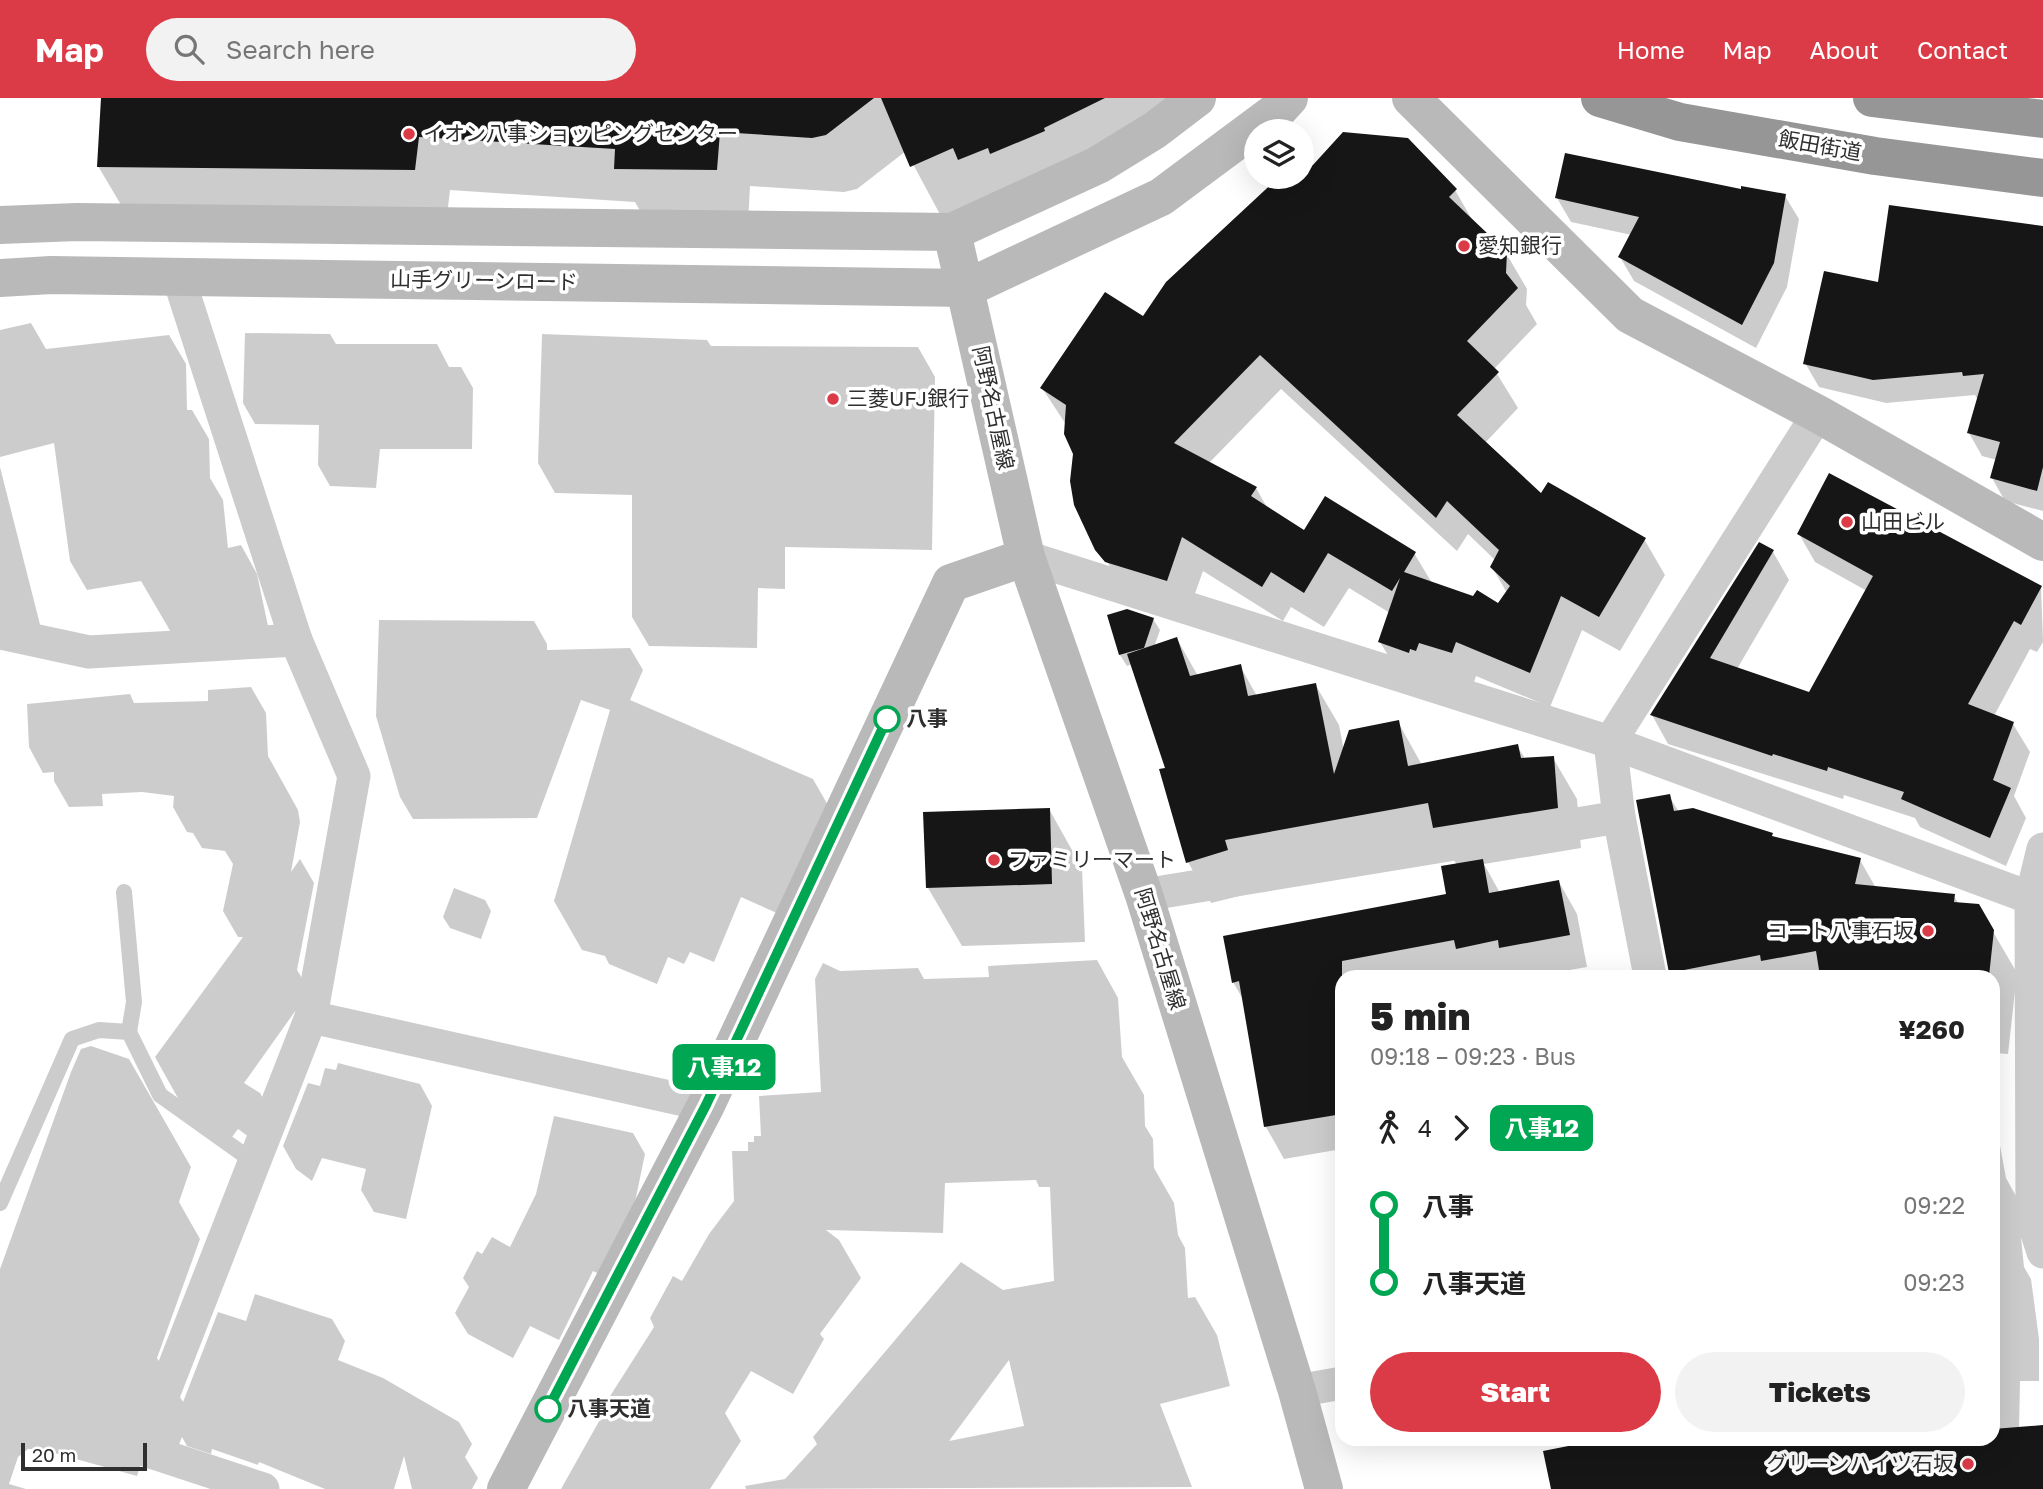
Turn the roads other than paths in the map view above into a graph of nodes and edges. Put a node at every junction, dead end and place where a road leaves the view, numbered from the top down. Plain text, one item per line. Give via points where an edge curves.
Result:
1 (1197, 98) edge
2 (1289, 98) edge
3 (1411, 98) edge
4 (1600, 98) edge
5 (1872, 98) edge
6 (2043, 119) edge
7 (2043, 178) edge
8 (0, 225) edge
9 (953, 232) junction
10 (178, 276) junction
11 (0, 278) edge
12 (967, 288) junction
13 (1818, 414) junction
14 (2043, 542) edge
15 (1026, 557) junction
16 (0, 633) edge
17 (296, 640) junction
18 (1610, 742) junction
19 (1619, 817) junction
20 (2043, 849) edge
21 (124, 892) dead end
22 (1144, 894) junction
23 (2031, 898) junction
24 (1649, 970) edge
25 (311, 1017) junction
26 (129, 1032) junction
27 (706, 1105) junction
28 (254, 1162) junction
29 (0, 1203) edge
30 (2043, 1252) edge
31 (1335, 1384) edge
32 (1297, 1391) junction
33 (0, 1410) edge
34 (142, 1449) junction
35 (263, 1489) edge
36 (506, 1489) edge
37 (1324, 1489) edge

1 - 9 street via 1098,165
2 - 12 street via 1161,197
3 - 13 street via 1630,315
4 - 7 highway, 飯田街道 via 1680,122 1875,156
5 - 6 highway
8 - 9 street via 77,222
9 - 12 street, 阿野名古屋線
10 - 11 street, 山手グリーンロード
10 - 12 street, 山手グリーンロード
10 - 17 street
12 - 15 street, 阿野名古屋線
13 - 14 street
13 - 18 street
15 - 18 street
15 - 22 street, 阿野名古屋線
15 - 27 street via 951,583
16 - 17 street via 89,652
17 - 25 street via 354,776
18 - 19 street
18 - 23 street
19 - 22 street
19 - 24 street
20 - 23 street
21 - 26 lane via 134,1002
22 - 32 street, 阿野名古屋線
23 - 30 street via 2032,1218
25 - 27 street
25 - 28 street
26 - 28 lane via 160,1095
26 - 29 lane via 99,1030 72,1039
27 - 36 street
28 - 34 street
31 - 32 street
32 - 37 street, 阿野名古屋線
33 - 34 street
34 - 35 street

